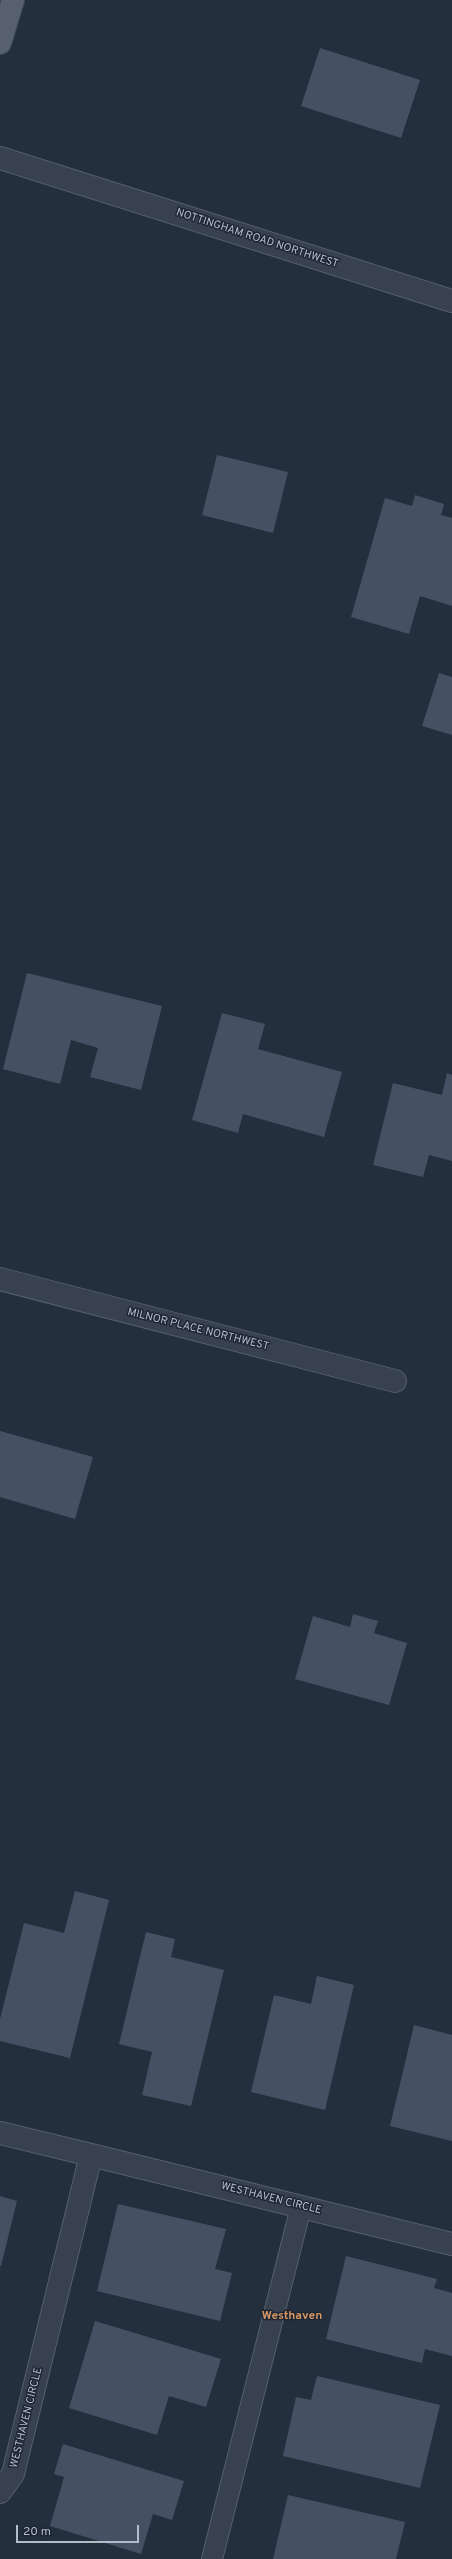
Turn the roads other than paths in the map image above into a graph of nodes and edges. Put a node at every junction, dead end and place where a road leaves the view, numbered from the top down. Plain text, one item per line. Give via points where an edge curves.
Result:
1 (13, 0) edge
2 (0, 42) edge
3 (0, 158) edge
4 (452, 301) edge
5 (0, 1279) edge
6 (395, 1381) dead end
7 (0, 2133) edge
8 (91, 2155) junction
9 (301, 2207) junction
10 (452, 2244) edge
11 (0, 2492) edge
12 (212, 2559) edge

1 - 2 main road
3 - 4 street, NOTTINGHAM ROAD NORTHWEST
5 - 6 street, MILNOR PLACE NORTHWEST
7 - 8 street, WESTHAVEN CIRCLE
8 - 9 street, WESTHAVEN CIRCLE
8 - 11 street, WESTHAVEN CIRCLE via 13,2474
9 - 10 street, WESTHAVEN CIRCLE
9 - 12 lane

